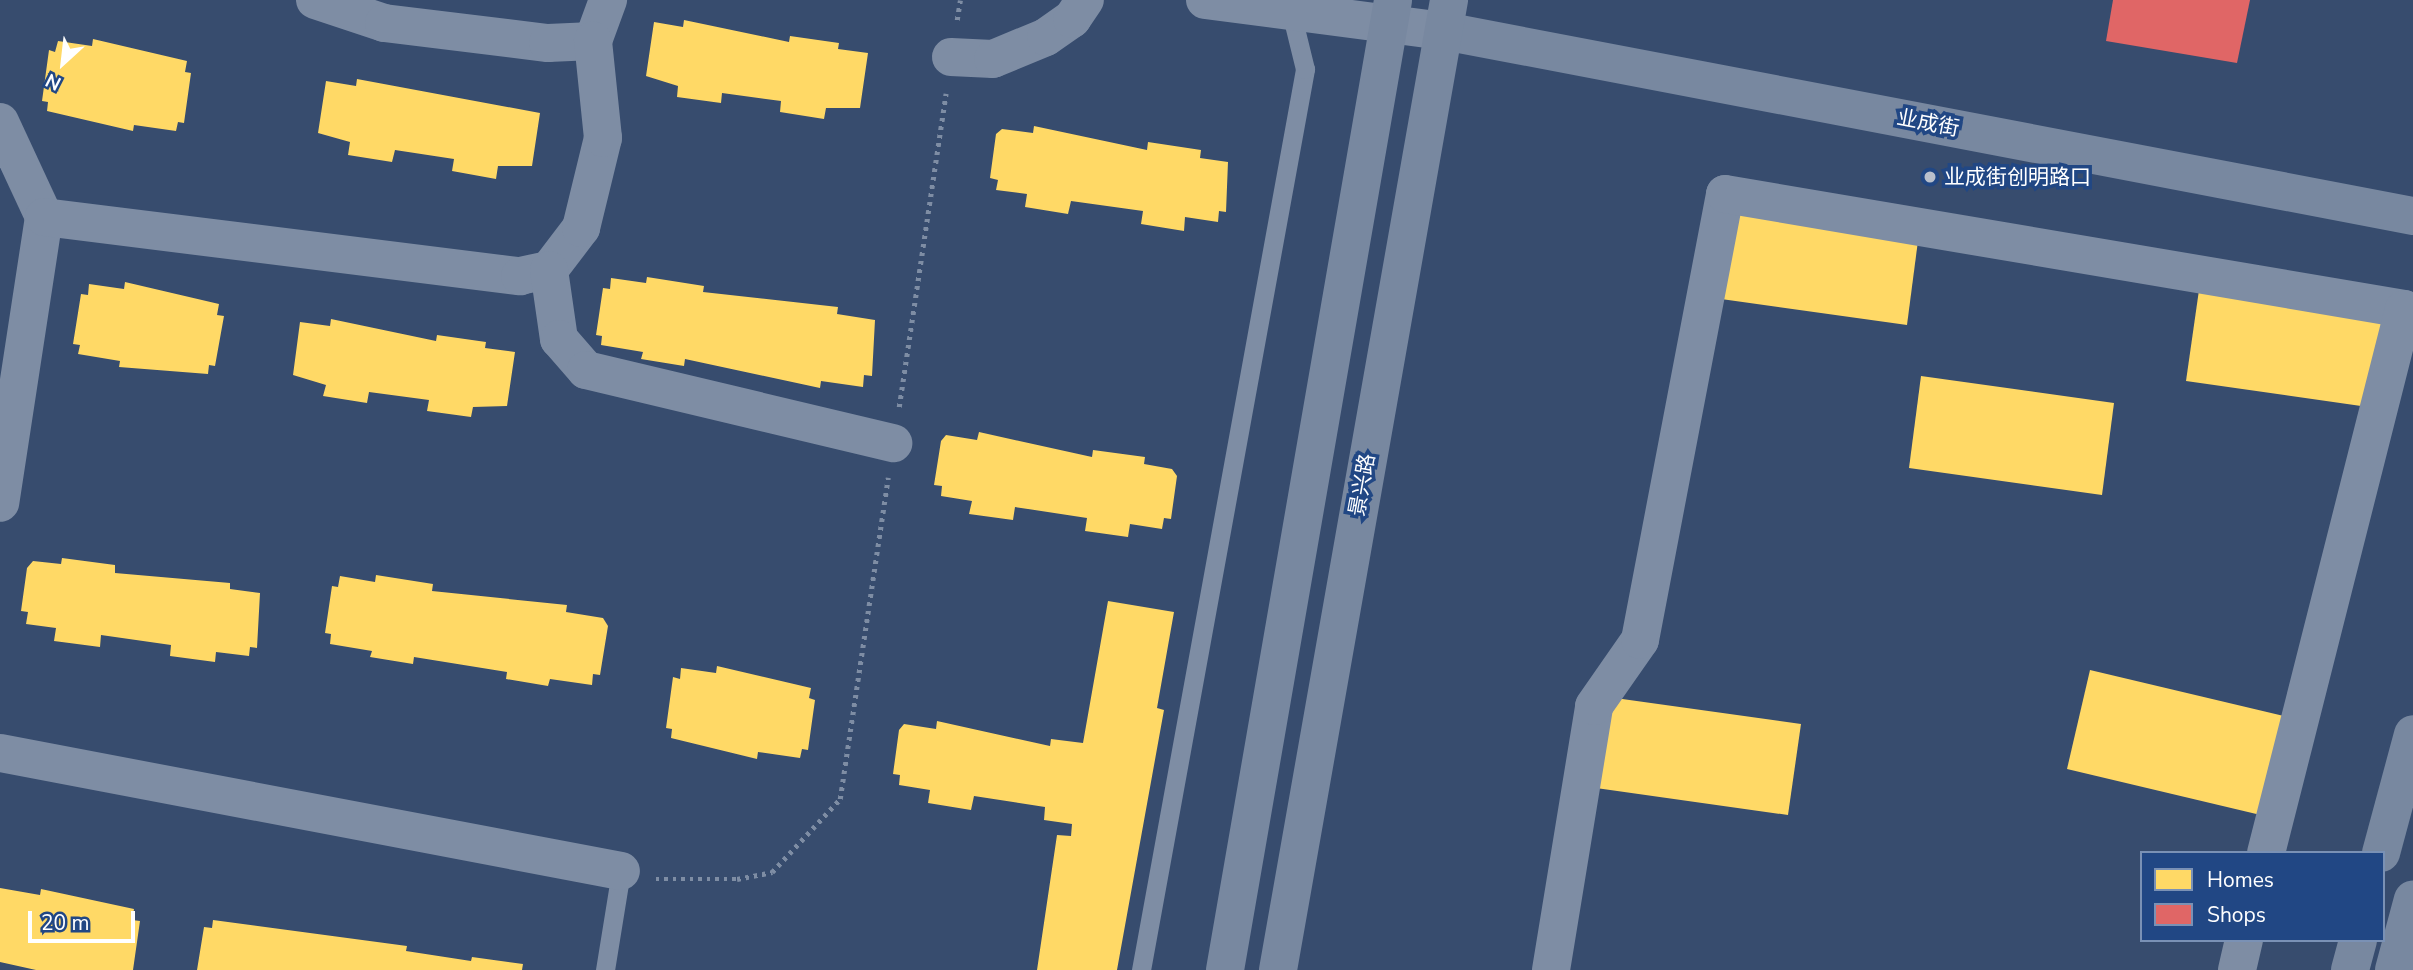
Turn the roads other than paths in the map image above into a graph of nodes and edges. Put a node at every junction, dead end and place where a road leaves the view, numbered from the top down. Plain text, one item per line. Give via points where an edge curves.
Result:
1 (314, 0) edge
2 (608, 0) edge
3 (1085, 0) edge
4 (1205, 0) edge
5 (1291, 5) edge
6 (1390, 12) edge
7 (1446, 15) edge
8 (593, 41) junction
9 (951, 57) road end
10 (0, 126) edge
11 (2413, 216) edge
12 (44, 217) junction
13 (549, 270) junction
14 (5, 437) edge
15 (893, 443) road end
16 (0, 503) edge
17 (2413, 734) edge
18 (0, 753) edge
19 (2267, 851) edge
20 (2382, 851) edge
21 (621, 872) joint
22 (2413, 899) edge
23 (2244, 942) edge
24 (2357, 942) edge
25 (605, 970) edge
26 (1141, 970) edge
27 (1225, 970) edge
28 (1278, 970) edge
29 (1551, 970) edge
30 (2237, 970) edge
31 (2350, 970) edge
32 (2394, 970) edge

1 - 8 street via 384,23 548,43
2 - 8 street
3 - 9 street via 1072,19 1046,37 993,59
4 - 5 street
5 - 6 street
5 - 26 lane via 1305,69
6 - 7 street
6 - 27 street
7 - 11 street, 业成街
7 - 28 street, 景兴路
8 - 13 street via 603,138 581,228
10 - 12 street
12 - 13 street via 520,276
12 - 14 street
13 - 15 street via 559,339 586,370
14 - 16 street
17 - 20 street
18 - 21 street
19 - 29 street via 2404,309 1725,194 1640,640 1594,706
21 - 25 lane
22 - 32 street
23 - 30 street
24 - 31 street

